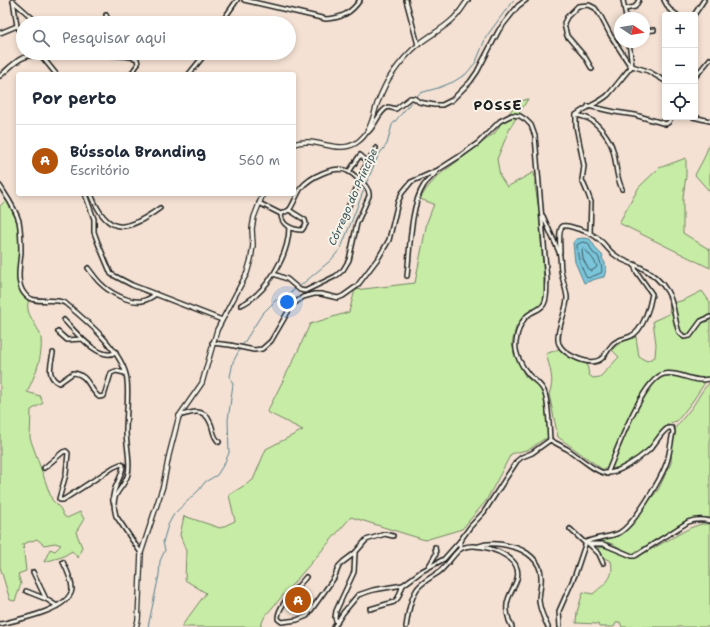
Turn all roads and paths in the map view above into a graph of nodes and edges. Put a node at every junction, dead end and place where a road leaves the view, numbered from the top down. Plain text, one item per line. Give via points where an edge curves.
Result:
1 (237, 0) edge
2 (244, 0) edge
3 (360, 0) edge
4 (406, 0) edge
5 (468, 0) edge
6 (526, 0) edge
7 (623, 0) edge
8 (639, 0) edge
9 (664, 0) edge
10 (704, 0) edge
11 (13, 1) edge
12 (625, 9) junction
13 (625, 12) edge
14 (673, 12) edge
15 (696, 12) edge
16 (30, 16) edge
17 (226, 16) edge
18 (16, 20) edge
19 (16, 26) edge
20 (650, 30) edge
21 (654, 30) dead end
22 (0, 33) edge
23 (418, 45) junction
24 (630, 48) edge
25 (710, 59) edge
26 (19, 60) edge
27 (45, 60) edge
28 (137, 60) edge
29 (200, 60) edge
30 (632, 67) junction
31 (592, 69) dead end
32 (54, 72) edge
33 (132, 72) edge
34 (191, 72) edge
35 (698, 73) edge
36 (0, 76) edge
37 (662, 79) edge
38 (588, 106) junction
39 (576, 115) junction
40 (698, 118) edge
41 (670, 120) edge
42 (710, 121) edge
43 (366, 133) junction
44 (296, 143) edge
45 (376, 148) dead end
46 (368, 162) junction
47 (438, 170) junction
48 (349, 172) junction
49 (359, 180) junction
50 (0, 186) edge
51 (622, 189) dead end
52 (86, 196) edge
53 (92, 196) edge
54 (262, 196) edge
55 (259, 203) junction
56 (160, 208) dead end
57 (289, 210) junction
58 (541, 211) junction
59 (281, 214) junction
60 (343, 219) dead end
61 (288, 226) junction
62 (590, 233) junction
63 (560, 254) junction
64 (634, 264) junction
65 (88, 268) dead end
66 (274, 274) junction
67 (408, 276) dead end
68 (156, 294) junction
69 (241, 305) dead end
70 (710, 317) edge
71 (64, 320) dead end
72 (222, 320) junction
73 (58, 332) dead end
74 (82, 339) junction
75 (212, 343) junction
76 (116, 352) junction
77 (53, 353) dead end
78 (125, 373) junction
79 (710, 379) edge
80 (180, 416) junction
81 (550, 440) junction
82 (219, 442) dead end
83 (44, 468) dead end
84 (607, 474) junction
85 (114, 504) junction
86 (710, 521) edge
87 (570, 529) dead end
88 (393, 536) dead end
89 (460, 541) junction
90 (587, 543) junction
91 (479, 546) junction
92 (435, 547) dead end
93 (460, 549) junction
94 (141, 553) junction
95 (355, 553) junction
96 (63, 562) dead end
97 (603, 563) dead end
98 (428, 568) junction
99 (33, 572) dead end
100 (306, 577) dead end
101 (403, 586) junction
102 (26, 590) dead end
103 (46, 599) junction
104 (57, 606) junction
105 (370, 610) dead end
106 (337, 623) junction
107 (0, 626) edge
108 (136, 627) edge
109 (334, 627) edge
110 (406, 627) edge
111 (512, 627) edge
112 (548, 627) edge
113 (560, 627) edge

1 - 17 street
2 - 3 street via 326,19 336,18 352,10
4 - 23 street
5 - 23 street via 455,18
6 - 43 street via 499,30 477,72 452,100 434,106 410,98 396,109 384,109
7 - 12 street
8 - 12 street via 635,7
9 - 14 street
10 - 15 street
11 - 16 street
11 - 18 street
12 - 13 street
19 - 22 street
20 - 21 street
23 - 43 street via 392,74 381,94 373,121
24 - 30 street
25 - 35 street
26 - 36 street
27 - 32 street
28 - 33 street via 138,64
29 - 34 street
30 - 31 street via 623,57 595,8 589,5 578,6 567,16 565,28 567,36
30 - 37 street via 648,71
30 - 38 street via 608,94
38 - 39 street
38 - 41 street via 666,124
39 - 51 street via 594,123 611,143 617,178
39 - 62 street via 584,166 582,180 590,202
40 - 42 street
43 - 44 street via 345,148 303,141
45 - 46 street
46 - 48 street via 360,155
46 - 49 street
47 - 58 street via 478,143 500,121 512,115 520,116 531,125 535,136
47 - 67 street via 424,185 415,209
47 - 75 street via 407,185 398,202 389,240 380,257 357,286 338,298 321,294 303,297 292,305 271,342 258,350
48 - 49 street
48 - 57 street via 329,171 308,181 301,188
49 - 60 street
49 - 66 street via 370,192 357,223 349,260 343,270 305,291
50 - 76 street via 18,220 21,250 18,270 24,292 30,298 61,300
52 - 68 street via 94,219 94,232 111,274
53 - 56 street via 99,210 116,226 129,226 144,220
54 - 55 street
55 - 59 street
55 - 72 street via 254,217 253,245 247,273
57 - 59 street
57 - 61 street via 305,220 306,224 302,230
58 - 63 street
58 - 81 street via 546,258 546,298 541,307 524,319 516,349 519,359 544,391
59 - 61 street via 282,220
61 - 66 street via 289,235
62 - 63 street via 561,227
62 - 64 street via 614,255
63 - 64 street via 567,303 558,338 559,344 584,361 599,360 613,343 639,331 652,294
64 - 70 street via 649,273 667,292 673,304 678,332 684,337 690,336 700,322
65 - 68 street via 100,283 124,298 143,301
66 - 69 street via 265,287
68 - 72 street
71 - 74 street
72 - 75 street
73 - 74 street via 68,340
74 - 76 street via 105,355
75 - 80 street via 204,378
76 - 78 street
77 - 78 street via 50,372 53,379 59,383 73,373 81,375 99,397 106,393 111,373
78 - 85 street via 128,388 128,470
79 - 84 street via 664,374 652,381 620,441
80 - 82 street via 200,411 210,422 215,439
80 - 94 street via 163,486
81 - 84 street via 597,471
81 - 89 street via 517,461 484,512
83 - 85 street via 66,451 66,474 58,499 60,500 114,467 123,465 112,497
84 - 90 street via 640,457 653,446 664,430 672,428 674,432 662,475 631,522 612,536 592,539
85 - 94 street via 116,516
86 - 90 street via 692,520 635,556 603,544
87 - 90 street
88 - 95 street via 385,534 366,540
89 - 93 street
89 - 98 street via 444,559
90 - 97 street via 599,554
90 - 113 street via 559,611
91 - 93 street
91 - 111 street via 503,553 512,559 517,567 517,581 507,602
91 - 112 street via 503,544 522,549 529,554 542,574 539,600
92 - 98 street via 436,554
93 - 110 street via 440,571 418,587 412,600
94 - 108 street
95 - 100 street via 339,566 334,578 306,616 297,620 280,621 277,616 284,604
95 - 106 street via 354,572 336,611
96 - 104 street via 72,590 64,602
98 - 101 street
99 - 103 street
101 - 105 street via 394,602
101 - 106 street via 358,595
102 - 103 street
103 - 104 street
104 - 107 street
106 - 109 street

